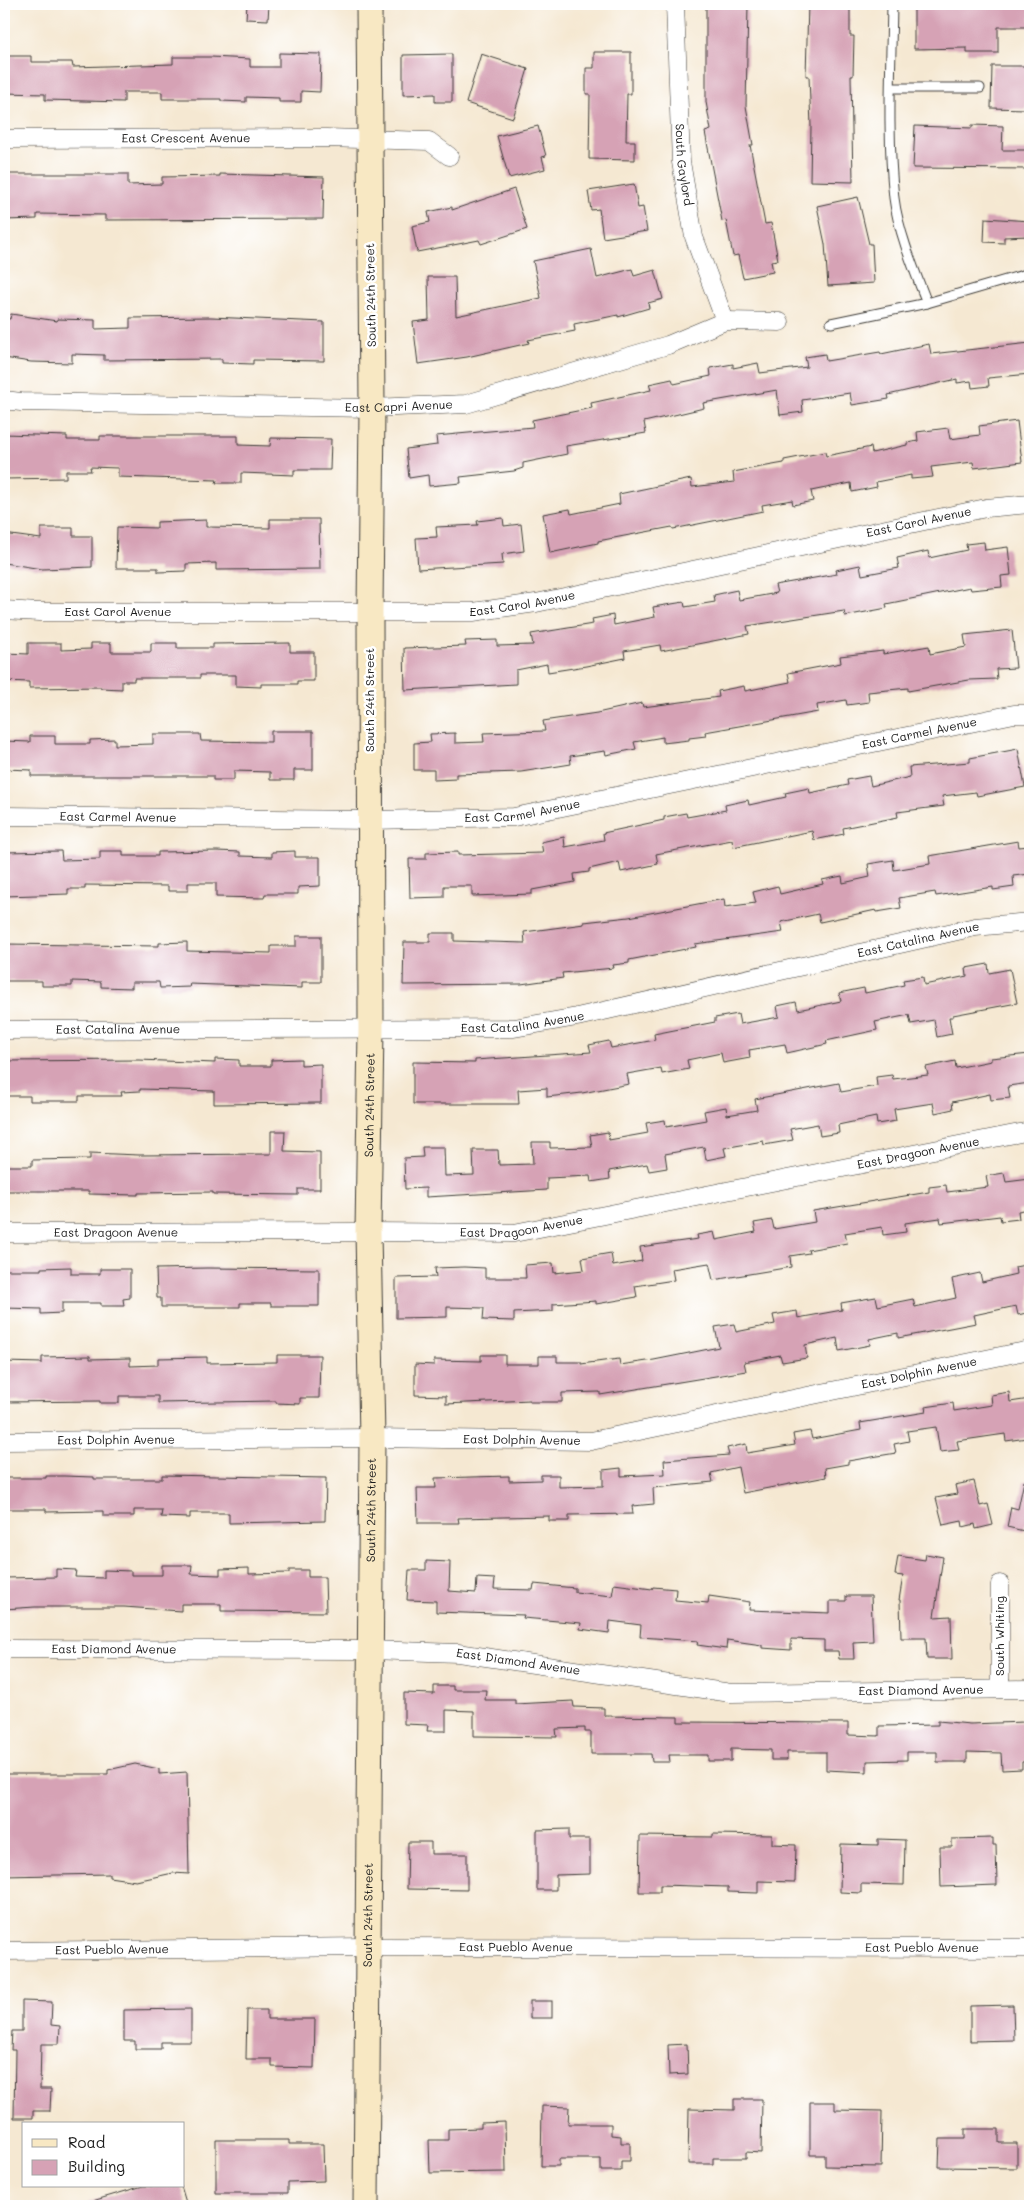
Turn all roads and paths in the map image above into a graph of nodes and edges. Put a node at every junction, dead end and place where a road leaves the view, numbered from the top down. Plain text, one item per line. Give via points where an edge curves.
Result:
1 (369, 4) edge
2 (675, 4) edge
3 (892, 4) edge
4 (890, 88) junction
5 (980, 88) dead end
6 (4, 139) edge
7 (369, 139) junction
8 (449, 156) dead end
9 (1030, 273) edge
10 (927, 303) junction
11 (726, 321) junction
12 (780, 322) dead end
13 (831, 323) dead end
14 (4, 400) edge
15 (372, 408) junction
16 (1030, 504) edge
17 (4, 610) edge
18 (370, 612) junction
19 (1030, 714) edge
20 (4, 816) edge
21 (371, 820) junction
22 (1030, 922) edge
23 (371, 1029) junction
24 (4, 1030) edge
25 (1030, 1131) edge
26 (368, 1232) junction
27 (4, 1233) edge
28 (1030, 1350) edge
29 (372, 1438) junction
30 (4, 1441) edge
31 (1000, 1584) dead end
32 (4, 1649) edge
33 (370, 1650) junction
34 (1030, 1689) edge
35 (1000, 1690) junction
36 (366, 1946) junction
37 (1030, 1948) edge
38 (4, 1951) edge
39 (366, 2206) edge

1 - 7 street, South 24th Street
2 - 11 street, South Gaylord via 680,162 694,237
3 - 4 lane
4 - 5 lane
4 - 10 lane via 894,199
6 - 7 street, East Crescent Avenue
7 - 8 street, East Crescent Avenue via 429,141
7 - 15 street, South 24th Street
9 - 10 lane
10 - 13 lane
11 - 12 street, East Capri Avenue
11 - 15 street, East Capri Avenue via 668,345 466,404
14 - 15 street, East Capri Avenue
15 - 18 street, South 24th Street
16 - 18 street, East Carol Avenue via 986,508 536,603 473,612
17 - 18 street, East Carol Avenue
18 - 21 street, South 24th Street
19 - 21 street, East Carmel Avenue via 1014,714 514,817
20 - 21 street, East Carmel Avenue
21 - 23 street, South 24th Street
22 - 23 street, East Catalina Avenue via 975,927 514,1028
23 - 24 street, East Catalina Avenue
23 - 26 street, South 24th Street
25 - 26 street, East Dragoon Avenue via 514,1234
26 - 27 street, East Dragoon Avenue
26 - 29 street, South 24th Street
28 - 29 street, East Dolphin Avenue via 591,1441
29 - 30 street, East Dolphin Avenue
29 - 33 street, South 24th Street
31 - 35 street, South Whiting
32 - 33 street, East Diamond Avenue
33 - 35 street, East Diamond Avenue via 458,1652 731,1693
33 - 36 street, South 24th Street
34 - 35 street, East Diamond Avenue
36 - 37 street, East Pueblo Avenue
36 - 38 street, East Pueblo Avenue
36 - 39 street, South 24th Street

